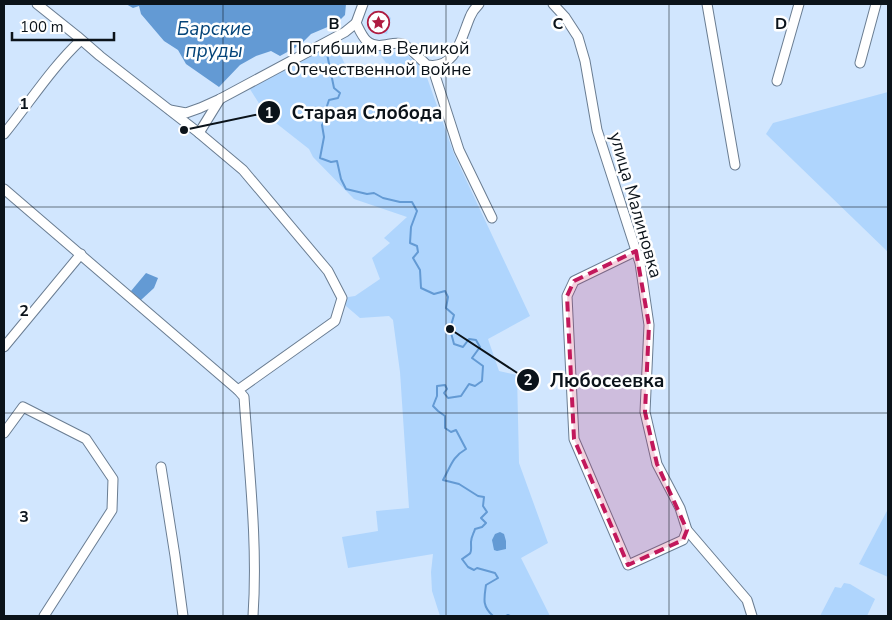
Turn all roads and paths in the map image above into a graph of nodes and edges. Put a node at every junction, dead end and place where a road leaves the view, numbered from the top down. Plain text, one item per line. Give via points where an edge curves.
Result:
1 (36, 4) edge
2 (364, 4) edge
3 (478, 4) edge
4 (553, 4) edge
5 (707, 4) edge
6 (799, 4) edge
7 (876, 4) edge
8 (356, 23) junction
9 (81, 40) junction
10 (860, 63) dead end
11 (432, 66) junction
12 (777, 81) dead end
13 (220, 99) junction
14 (185, 117) junction
15 (199, 133) junction
16 (4, 134) edge
17 (736, 164) dead end
18 (4, 189) edge
19 (492, 218) dead end
20 (636, 251) junction
21 (80, 254) junction
22 (4, 347) edge
23 (238, 390) junction
24 (4, 433) edge
25 (162, 467) dead end
26 (687, 530) junction
27 (44, 616) edge
28 (183, 616) edge
29 (253, 616) edge
30 (752, 616) edge

1 - 9 street
2 - 8 street
3 - 11 street via 470,15 462,41 449,60
4 - 20 street, улица Малиновка via 578,37 598,130
5 - 17 street
6 - 12 street
7 - 10 street
8 - 11 street via 367,42 381,46 396,42 405,45 426,65
8 - 13 street
9 - 14 street via 170,110
9 - 16 street via 66,54
11 - 19 street via 459,150
13 - 14 street
13 - 15 street
14 - 15 street
15 - 23 street via 243,170 328,271 342,298 335,321
18 - 21 street
20 - 26 street, улица Малиновка via 649,325 645,412 657,464 680,508
20 - 26 street via 574,282 567,296 574,439 628,565 683,540
21 - 22 street
21 - 23 street
23 - 29 street via 244,398 254,534
24 - 27 street via 23,407 86,439 113,479 112,510
25 - 28 street
26 - 30 street via 747,600

